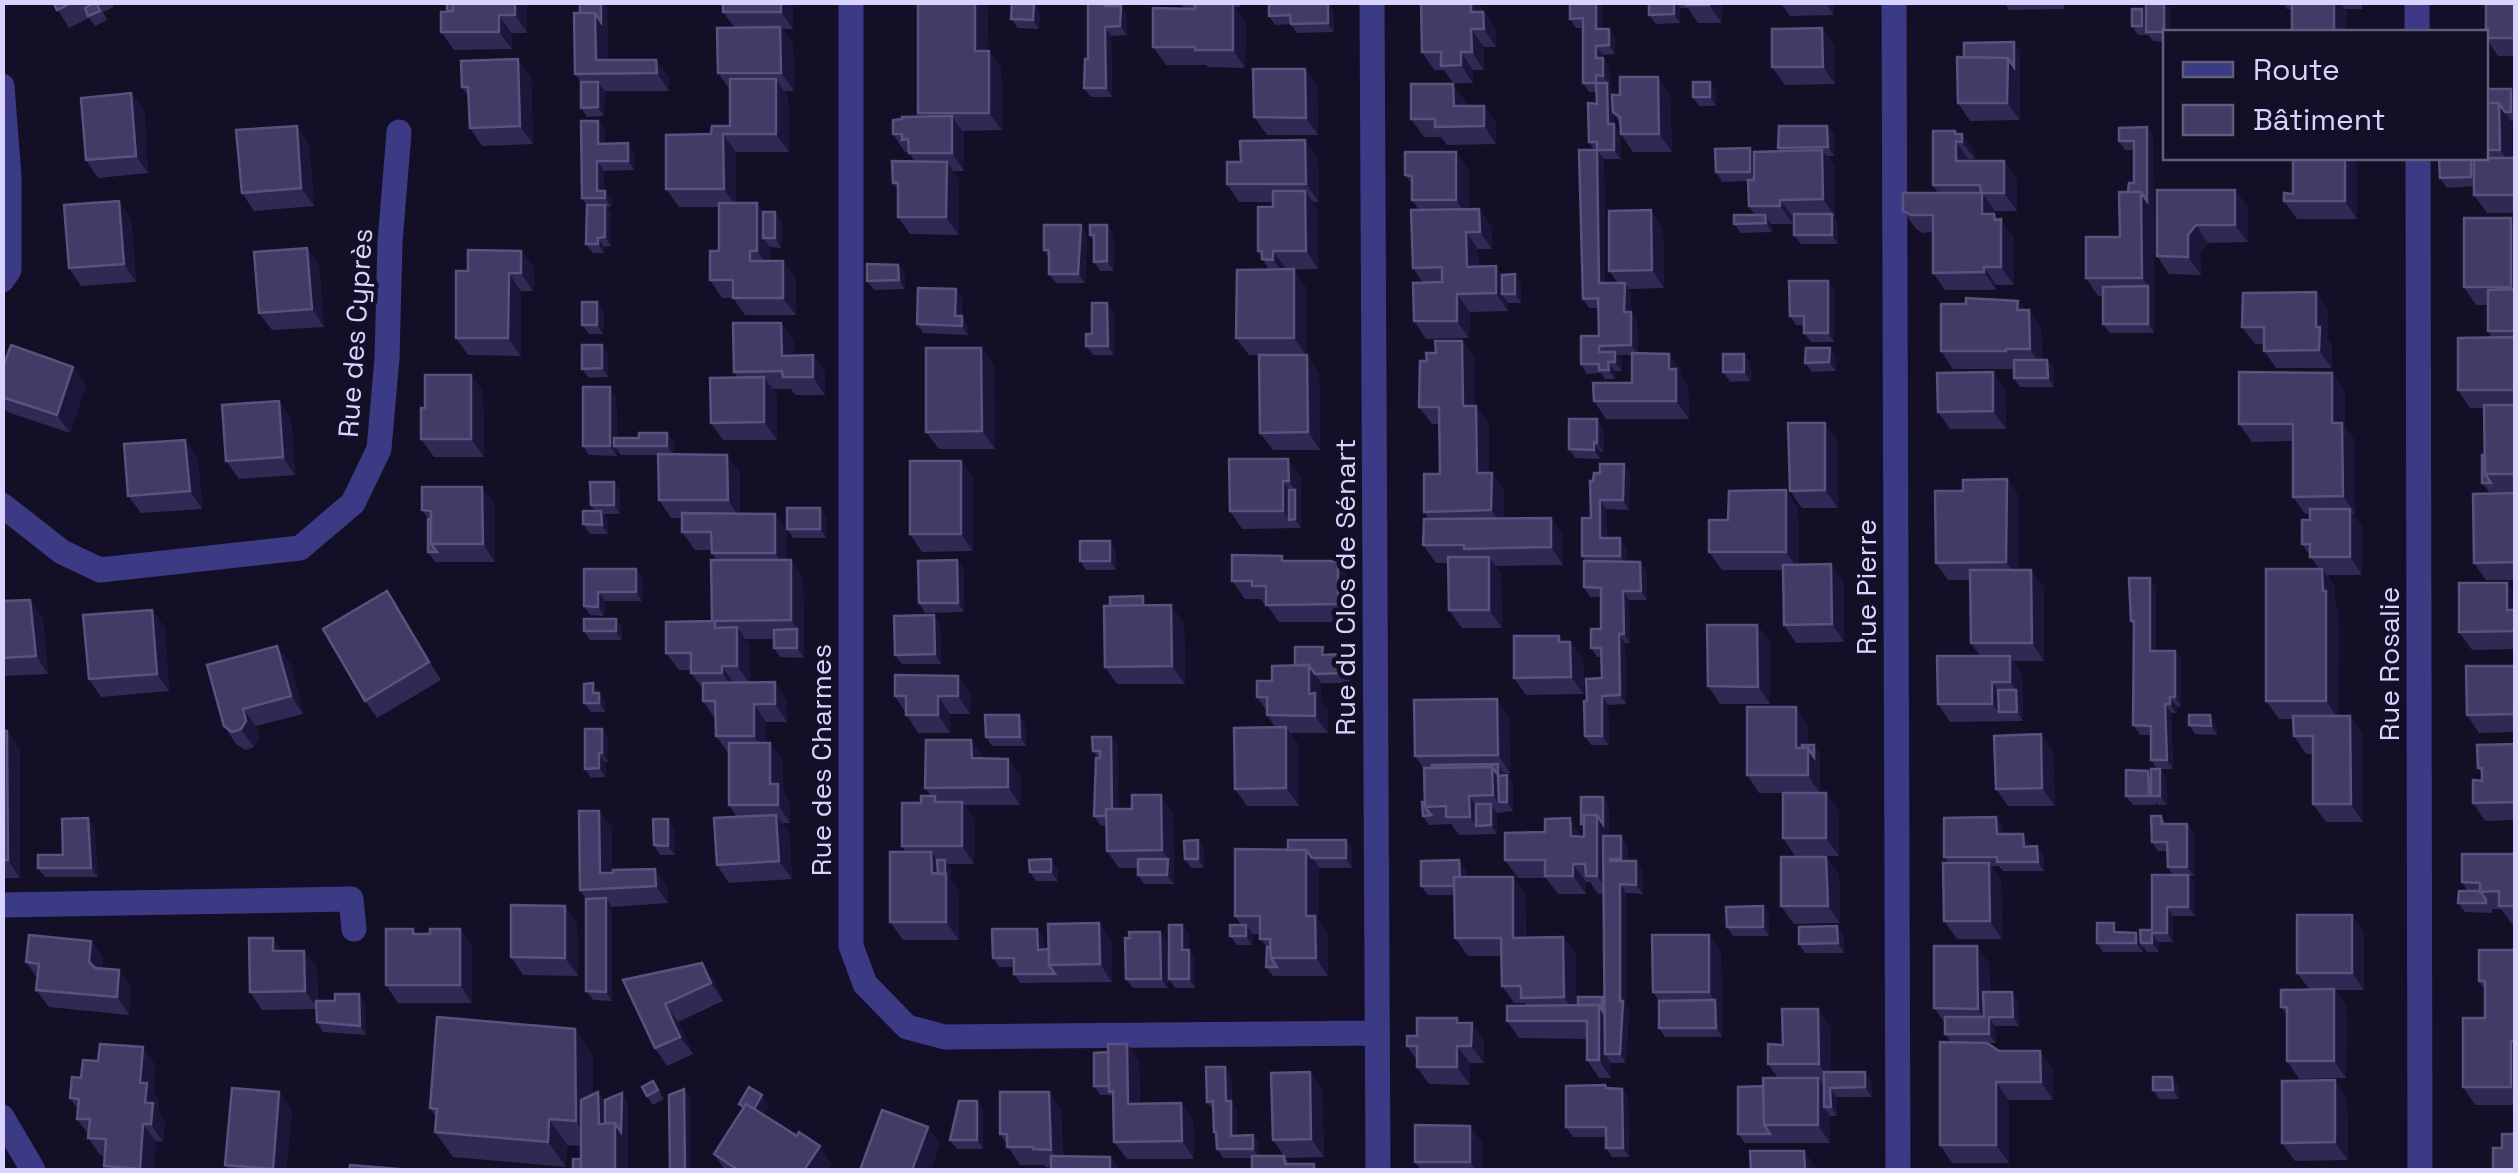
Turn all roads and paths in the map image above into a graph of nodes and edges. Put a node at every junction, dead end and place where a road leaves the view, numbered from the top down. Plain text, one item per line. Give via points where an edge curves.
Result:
1 (851, 2) edge
2 (1372, 2) edge
3 (1894, 2) edge
4 (2417, 2) edge
5 (2417, 30) edge
6 (2, 86) edge
7 (399, 132) dead end
8 (2418, 160) edge
9 (2, 280) edge
10 (2, 505) edge
11 (2, 905) edge
12 (354, 929) dead end
13 (1376, 1033) junction
14 (2, 1118) edge
15 (33, 1170) edge
16 (1378, 1170) edge
17 (1898, 1170) edge
18 (2420, 1170) edge

1 - 13 street, Rue des Charmes via 851,946 865,984 906,1027 945,1037
2 - 13 street, Rue du Clos de Sénart
3 - 17 street, Rue Pierre
4 - 5 street
6 - 9 street via 9,177 8,270
7 - 10 street, Rue des Cyprès via 379,449 353,503 300,548 100,570 62,552
8 - 18 street, Rue Rosalie
11 - 12 street via 351,899
13 - 16 street, Rue du Clos de Sénart
14 - 15 street

